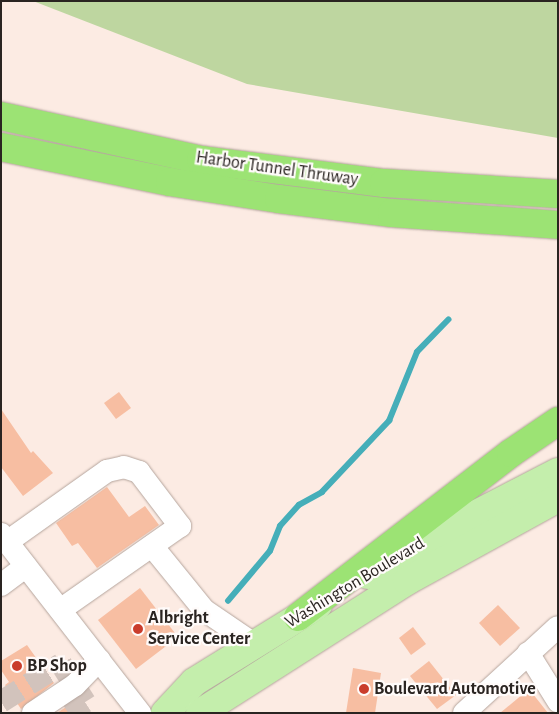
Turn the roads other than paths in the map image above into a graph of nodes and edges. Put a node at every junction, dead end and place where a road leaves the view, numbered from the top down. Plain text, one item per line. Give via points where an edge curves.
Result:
1 (1, 116) edge
2 (1, 147) edge
3 (558, 194) edge
4 (558, 224) edge
5 (558, 422) edge
6 (558, 472) edge
7 (558, 498) edge
8 (4, 538) edge
9 (152, 546) junction
10 (26, 566) junction
11 (1, 586) edge
12 (60, 610) junction
13 (298, 616) junction
14 (558, 627) edge
15 (254, 644) junction
16 (528, 653) junction
17 (99, 660) junction
18 (558, 702) edge
19 (33, 713) edge
20 (140, 713) edge
21 (165, 713) edge
22 (200, 713) edge
23 (464, 713) edge

1 - 3 highway, Harbor Tunnel Thruway via 201,160 384,183
2 - 4 highway, Harbor Tunnel Thruway via 170,182 279,199 392,213
5 - 13 highway via 510,453
6 - 13 main road, Washington Boulevard via 434,536
7 - 22 main road, Washington Boulevard via 407,581
8 - 9 street via 107,471 124,467 139,472 180,526
8 - 10 street
9 - 12 street
9 - 15 street via 204,610
10 - 11 street
10 - 12 street
12 - 17 street
13 - 15 main road, Washington Boulevard
14 - 16 street
15 - 21 main road, Washington Boulevard via 194,682
16 - 18 street
16 - 23 street
17 - 19 street via 74,685
17 - 20 street

